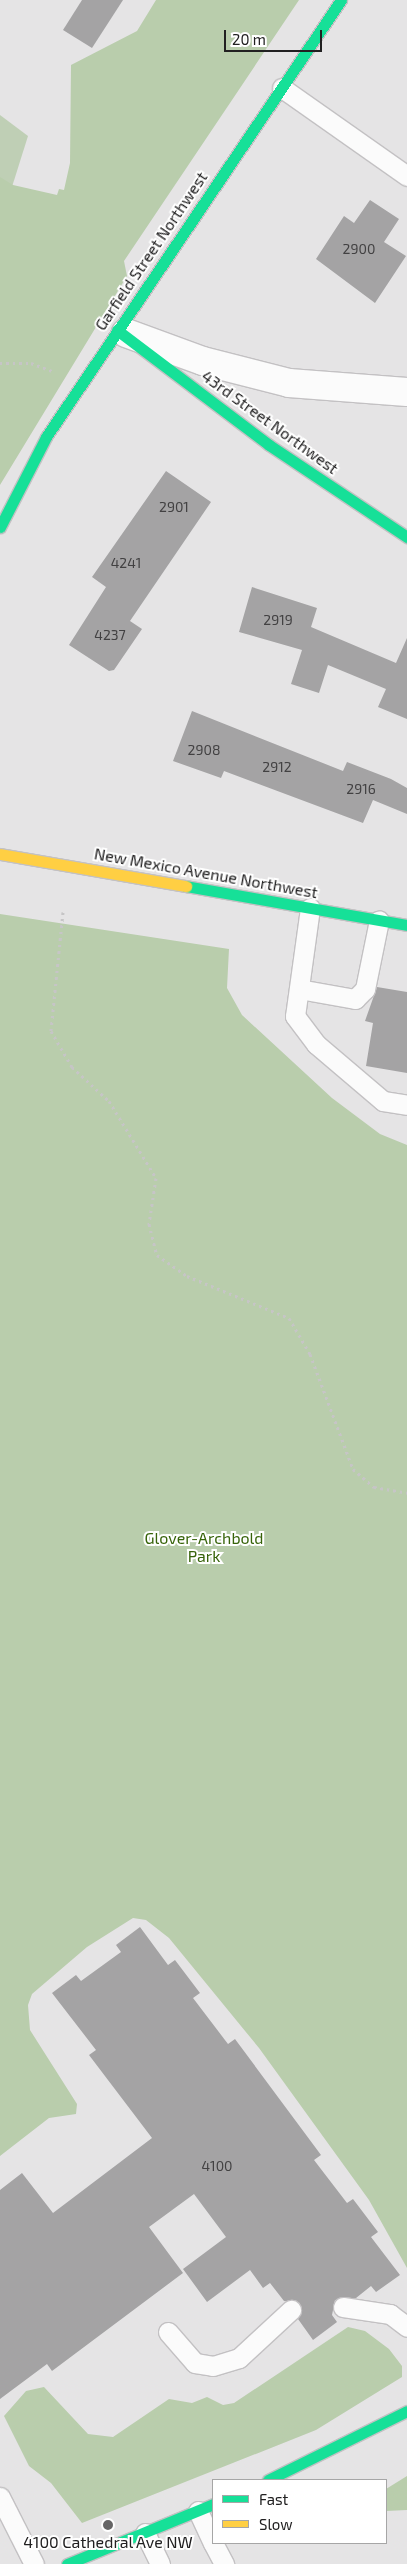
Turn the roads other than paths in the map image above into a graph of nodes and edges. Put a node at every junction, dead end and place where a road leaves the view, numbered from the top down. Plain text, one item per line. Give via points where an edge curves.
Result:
1 (342, 0) edge
2 (282, 88) junction
3 (407, 176) edge
4 (117, 330) junction
5 (407, 392) edge
6 (0, 527) edge
7 (407, 537) edge
8 (0, 854) edge
9 (310, 908) junction
10 (379, 920) junction
11 (407, 925) edge
12 (299, 989) junction
13 (407, 1104) edge
14 (343, 2307) dead end
15 (291, 2310) dead end
16 (407, 2327) edge
17 (168, 2332) dead end
18 (407, 2411) edge
19 (270, 2479) edge
20 (0, 2497) edge
21 (205, 2507) edge
22 (145, 2533) junction
23 (212, 2538) edge
24 (214, 2544) edge
25 (34, 2564) edge
26 (67, 2564) edge
27 (160, 2564) edge
28 (224, 2564) edge

1 - 2 street, Garfield Street Northwest
2 - 3 lane
2 - 4 street, Garfield Street Northwest
4 - 5 street via 253,376 353,390
4 - 6 street, Garfield Street Northwest via 26,471
4 - 7 street, 43rd Street Northwest via 270,445
8 - 9 street, New Mexico Avenue Northwest
9 - 10 street, New Mexico Avenue Northwest
9 - 12 lane
10 - 11 street, New Mexico Avenue Northwest
10 - 12 lane via 365,989 355,999
12 - 13 lane via 295,1016 316,1044 383,1100
14 - 16 lane via 390,2314
15 - 17 lane via 239,2358 212,2366 195,2363
18 - 19 street
20 - 25 lane
21 - 22 street
21 - 23 lane
22 - 26 street
22 - 27 lane
24 - 28 lane

